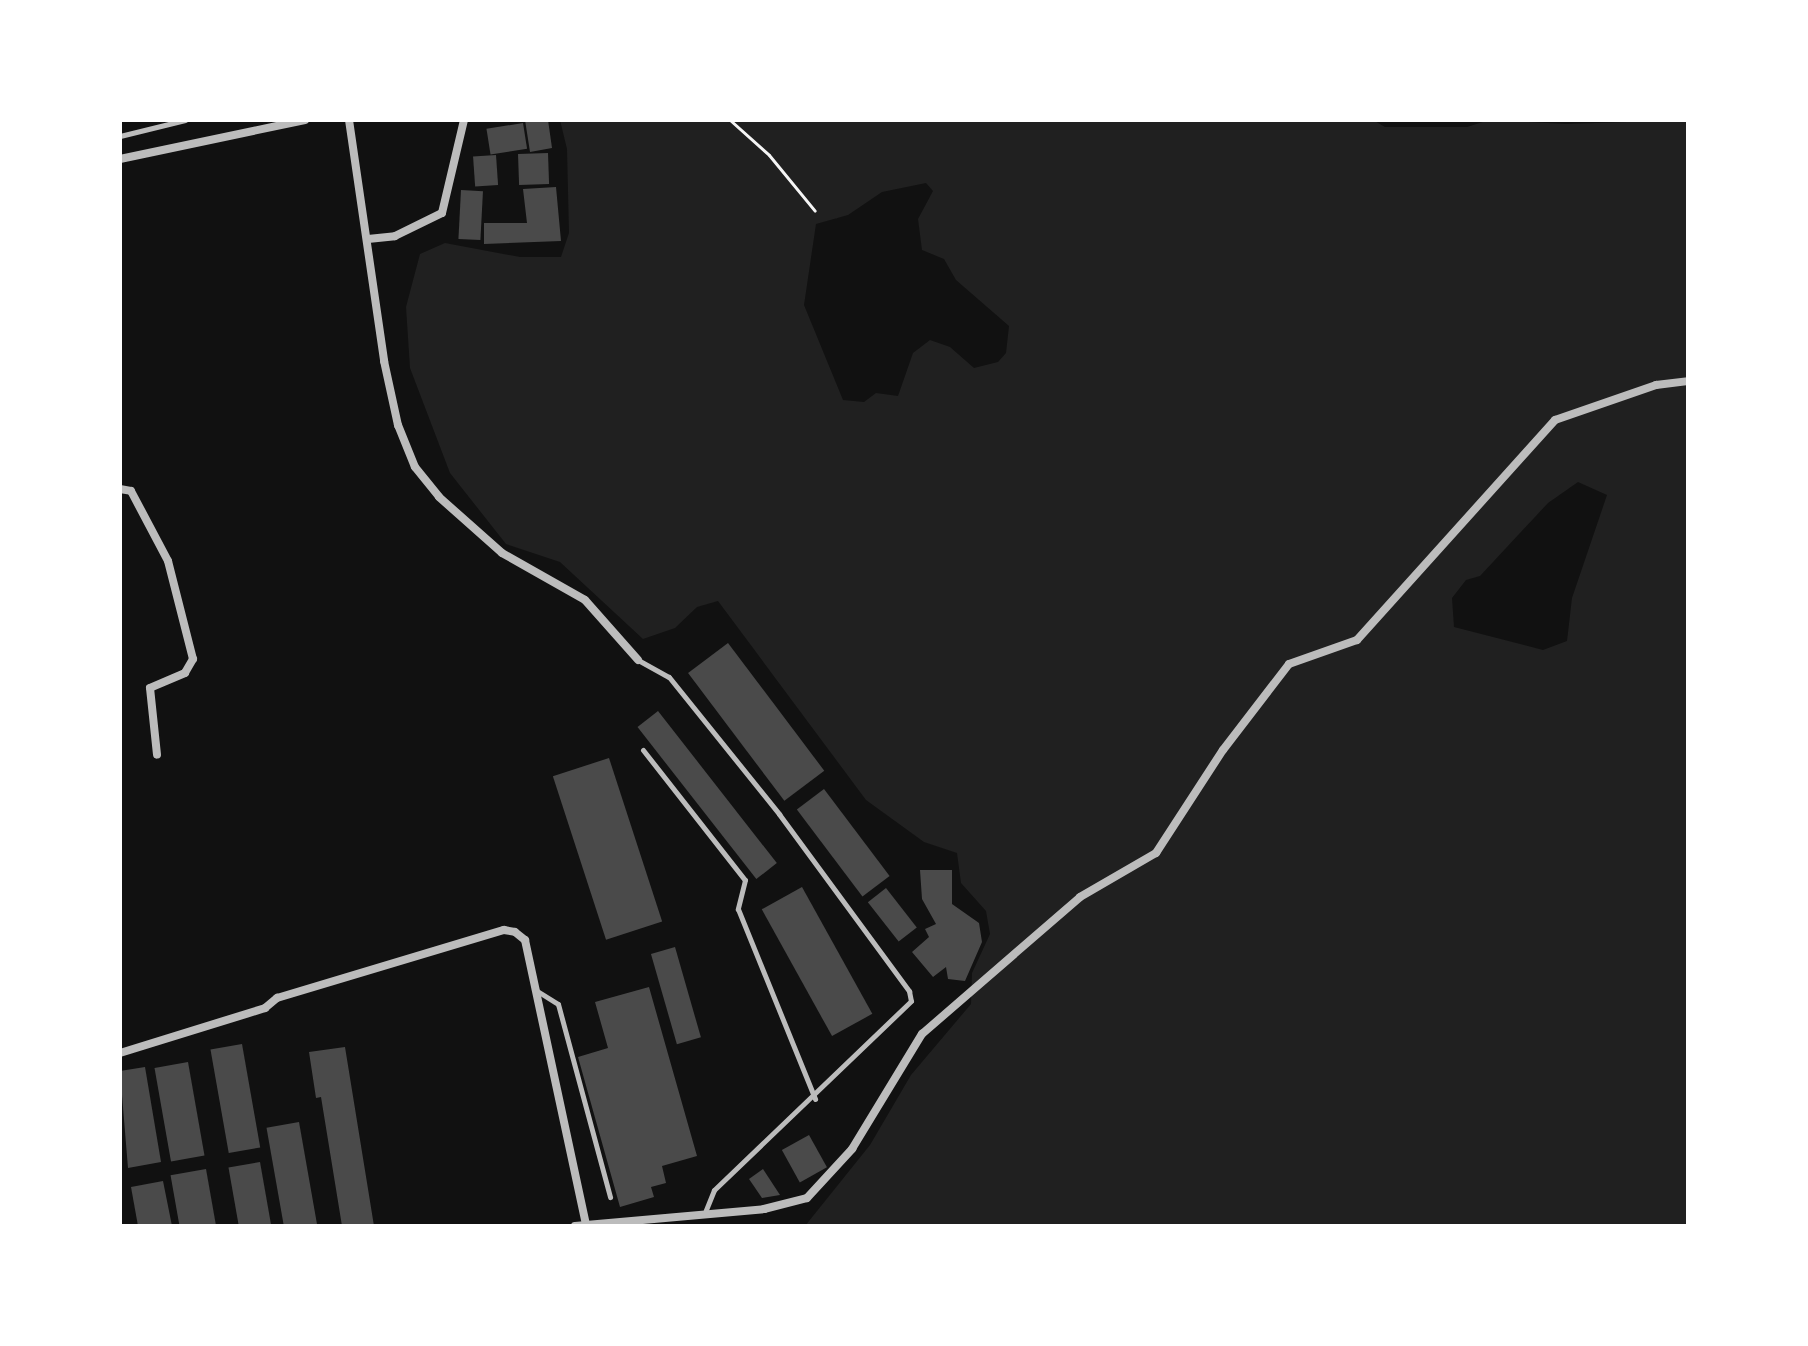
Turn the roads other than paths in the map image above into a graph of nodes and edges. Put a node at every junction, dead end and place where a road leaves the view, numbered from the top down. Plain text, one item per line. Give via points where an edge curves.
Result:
1 (185, 120) edge
2 (305, 120) edge
3 (349, 120) edge
4 (464, 120) edge
5 (120, 136) edge
6 (120, 159) edge
7 (368, 239) junction
8 (1688, 381) edge
9 (120, 489) edge
10 (638, 660) joint
11 (643, 750) dead end
12 (157, 755) dead end
13 (533, 988) junction
14 (120, 1053) edge
15 (815, 1099) junction
16 (610, 1197) dead end
17 (706, 1210) junction
18 (586, 1225) edge
19 (575, 1226) edge

1 - 5 lane
2 - 6 street
3 - 7 street
4 - 7 street via 442,213 395,236
7 - 10 street via 384,361 398,425 415,467 439,497 502,553 585,600
8 - 17 street via 1656,385 1555,420 1357,640 1289,664 1223,750 1156,853 1080,897 922,1034 852,1149 807,1198 764,1209
9 - 12 street via 131,491 168,561 193,659 185,673 150,688
10 - 15 lane via 669,677 808,850 909,991 904,1012
11 - 15 lane via 745,880 738,909
13 - 14 street via 525,940 504,930 277,998 265,1008
13 - 16 lane via 558,1004
13 - 18 street
15 - 17 lane via 714,1190
17 - 18 street
18 - 19 street

